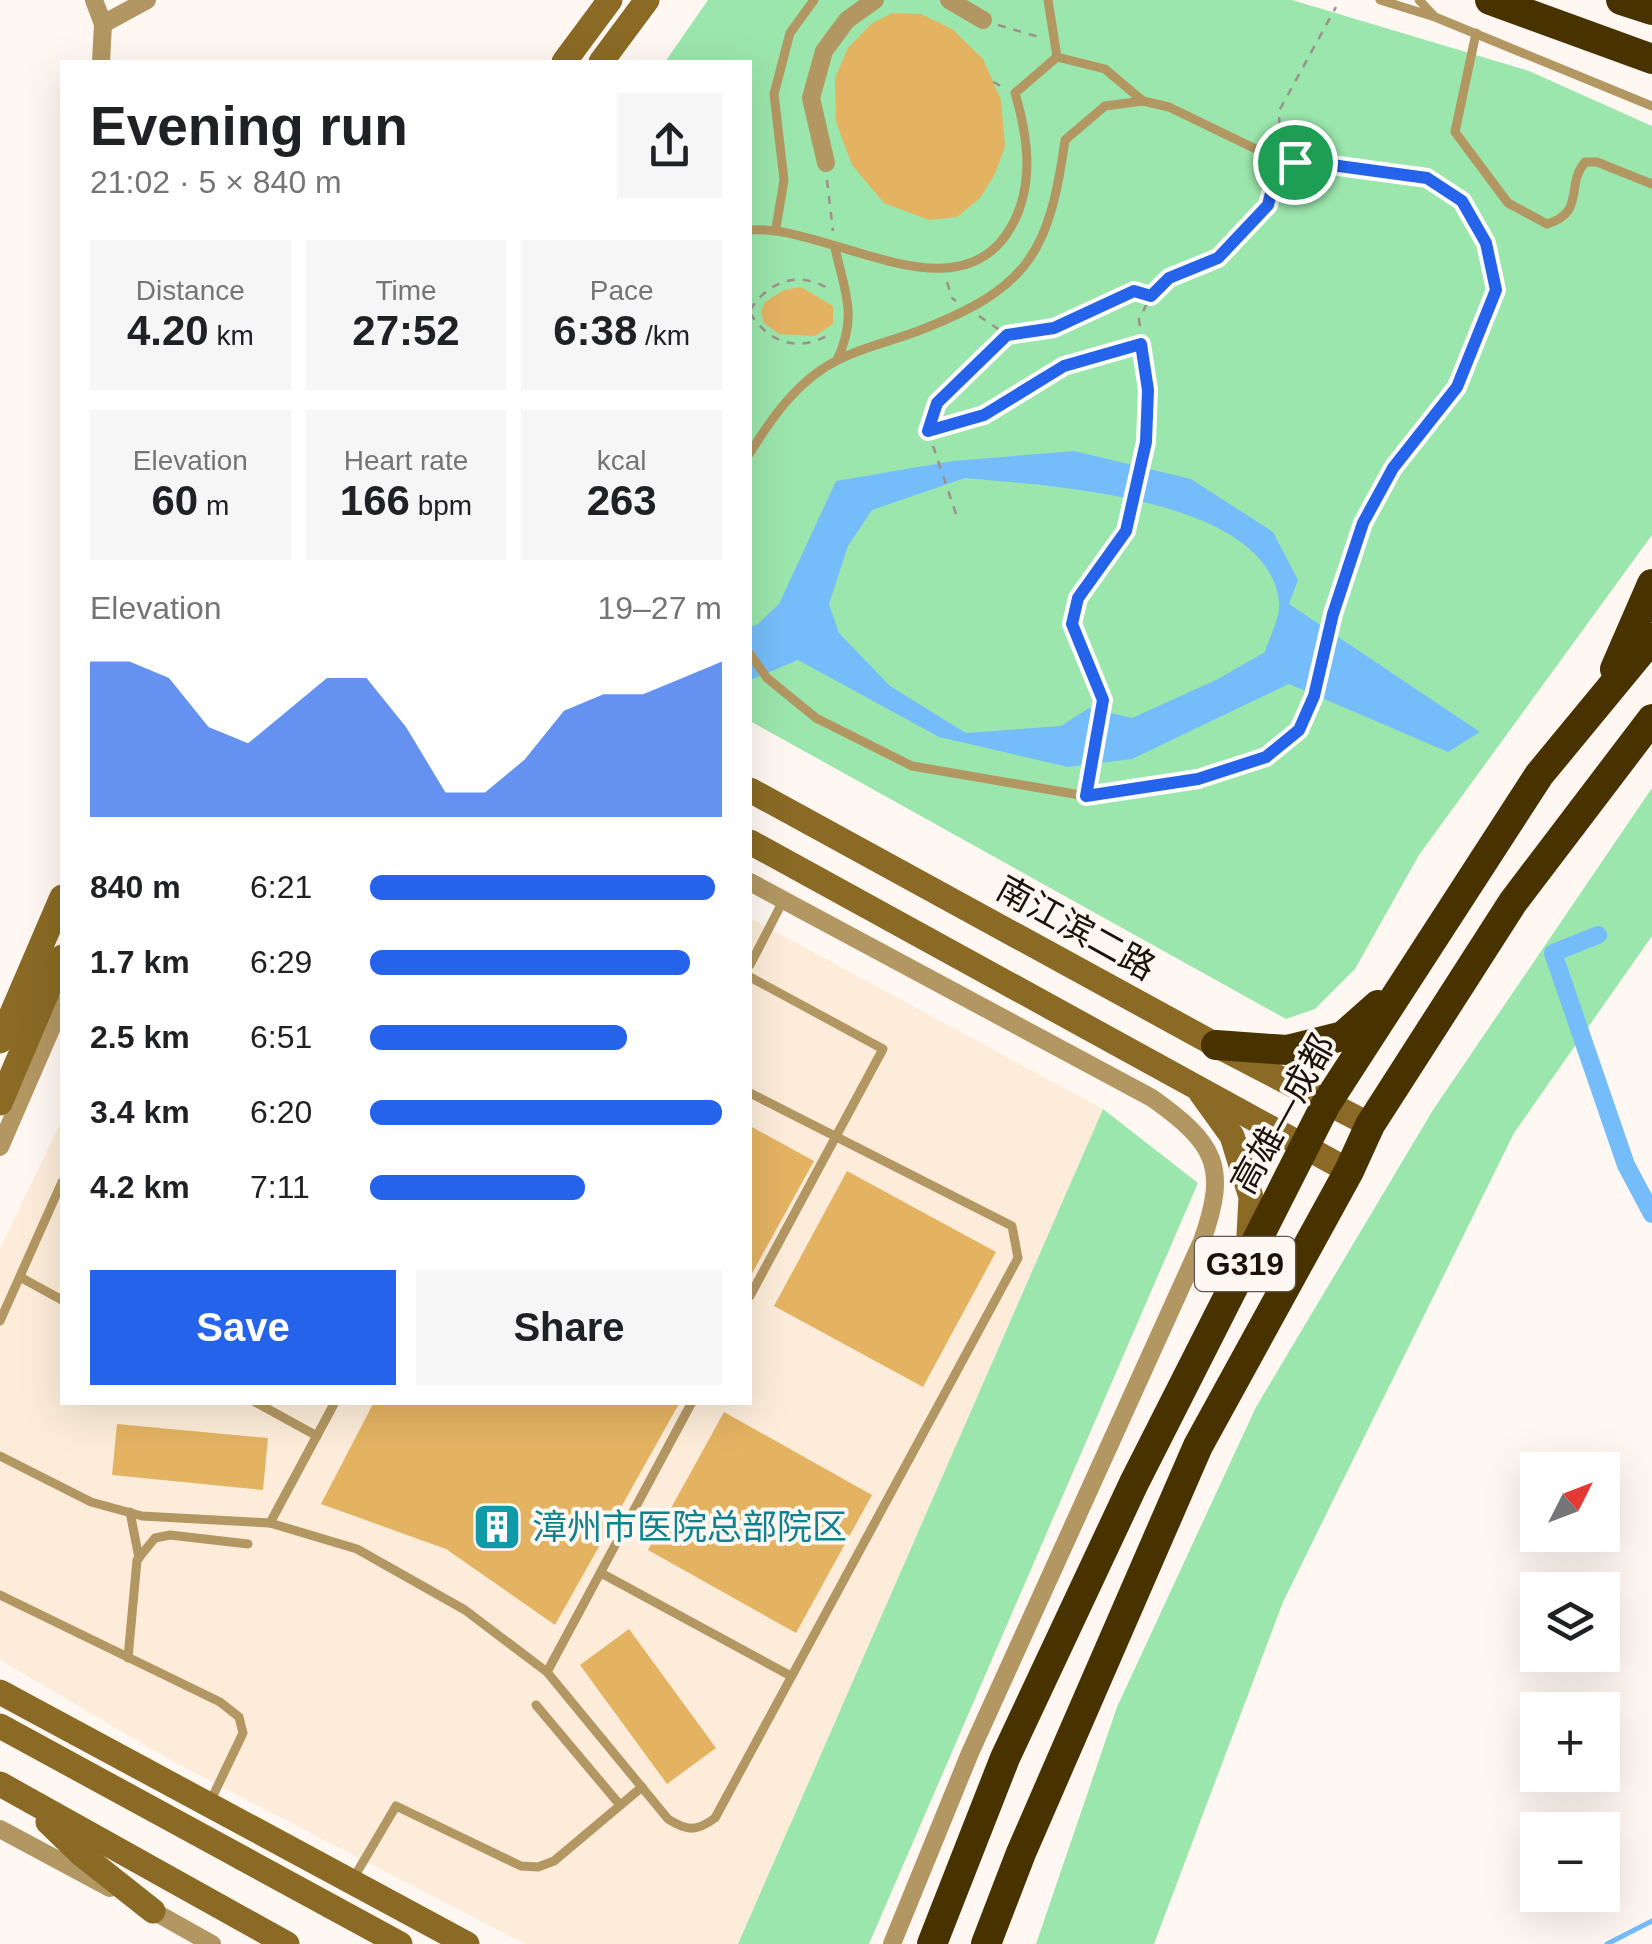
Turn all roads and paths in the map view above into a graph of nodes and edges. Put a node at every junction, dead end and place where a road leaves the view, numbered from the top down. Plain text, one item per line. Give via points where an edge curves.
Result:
1 (94, 0) edge
2 (142, 0) edge
3 (610, 0) edge
4 (647, 0) edge
5 (814, 0) edge
6 (875, 0) edge
7 (1048, 0) edge
8 (1380, 0) edge
9 (1419, 0) edge
10 (1490, 0) edge
11 (1621, 0) edge
12 (953, 1) edge
13 (1336, 7) dead end
14 (1652, 10) edge
15 (1435, 17) junction
16 (983, 20) joint
17 (103, 24) junction
18 (1476, 33) junction
19 (1054, 40) junction
20 (1057, 56) junction
21 (1652, 59) edge
22 (102, 60) edge
23 (565, 60) edge
24 (602, 60) edge
25 (1142, 101) junction
26 (1652, 104) edge
27 (1280, 158) junction
28 (826, 163) joint
29 (1652, 184) edge
30 (776, 228) junction
31 (752, 230) edge
32 (834, 248) junction
33 (944, 270) junction
34 (1151, 296) junction
35 (752, 308) edge
36 (968, 309) junction
37 (850, 312) junction
38 (752, 315) edge
39 (1007, 335) junction
40 (1141, 344) junction
41 (836, 360) junction
42 (928, 431) junction
43 (752, 451) edge
44 (956, 514) dead end
45 (1652, 584) edge
46 (1652, 638) edge
47 (752, 657) edge
48 (1602, 698) junction
49 (1652, 719) edge
50 (752, 791) edge
51 (1086, 796) junction
52 (752, 843) edge
53 (752, 883) edge
54 (784, 899) junction
55 (60, 902) edge
56 (60, 961) edge
57 (752, 961) edge
58 (752, 978) edge
59 (1406, 980) junction
60 (60, 1009) edge
61 (0, 1041) edge
62 (1216, 1045) junction
63 (1196, 1084) junction
64 (752, 1094) edge
65 (0, 1102) edge
66 (1326, 1104) junction
67 (1370, 1125) junction
68 (834, 1139) junction
69 (1305, 1145) junction
70 (0, 1147) edge
71 (1350, 1171) junction
72 (60, 1187) edge
73 (1248, 1258) junction
74 (20, 1277) junction
75 (752, 1292) edge
76 (60, 1299) edge
77 (0, 1321) edge
78 (261, 1405) edge
79 (334, 1405) edge
80 (690, 1405) edge
81 (318, 1436) junction
82 (0, 1456) edge
83 (130, 1512) junction
84 (270, 1524) junction
85 (248, 1544) dead end
86 (138, 1558) junction
87 (601, 1573) junction
88 (0, 1595) edge
89 (128, 1658) junction
90 (547, 1672) junction
91 (791, 1676) junction
92 (0, 1680) edge
93 (0, 1692) edge
94 (536, 1706) dead end
95 (0, 1726) edge
96 (101, 1781) junction
97 (0, 1784) edge
98 (642, 1787) junction
99 (23, 1797) junction
100 (620, 1805) junction
101 (208, 1806) junction
102 (0, 1830) edge
103 (351, 1882) junction
104 (153, 1911) junction
105 (466, 1943) edge
106 (212, 1944) edge
107 (287, 1944) edge
108 (400, 1944) edge
109 (892, 1944) edge
110 (932, 1944) edge
111 (986, 1944) edge

1 - 17 street
2 - 17 street
3 - 23 street
4 - 24 street
5 - 30 lane via 790,33 774,94 784,180
6 - 28 street via 847,20 824,50 811,98
7 - 19 lane
8 - 15 lane
9 - 15 lane
10 - 21 highway
11 - 14 highway
12 - 16 street
13 - 27 path via 1279,112
15 - 18 lane
16 - 19 path
17 - 22 street
18 - 26 lane
18 - 29 lane via 1455,132 1508,203 1548,224 1561,220 1573,206 1577,172 1585,162
19 - 20 lane
20 - 25 lane via 1106,70
20 - 33 lane via 1016,93 1028,170 1017,217 1000,246 973,264
25 - 27 lane
25 - 36 lane via 1105,106 1064,140 1046,234 1017,276
27 - 34 path via 1268,205 1218,258 1169,278
27 - 51 lane via 1427,178 1462,201 1486,243 1496,290 1457,387 1393,468 1363,523 1299,730 1266,757 1198,779
28 - 32 path
30 - 31 lane
30 - 32 lane
32 - 33 lane
32 - 37 lane
33 - 36 path via 952,298
34 - 39 path via 1134,291 1054,328
34 - 40 path via 1139,319
35 - 37 path via 777,283 799,278 841,297
36 - 39 path
36 - 41 lane
37 - 38 path via 841,327 797,346 760,328
37 - 41 lane
39 - 42 path via 937,403
40 - 42 path via 1064,366 984,415
40 - 51 path via 1146,442 1126,531 1078,598 1072,624 1103,700
41 - 43 lane via 801,386
42 - 44 path
45 - 48 highway
46 - 48 highway, 高雄—成都 / G319
47 - 51 lane via 816,718 912,766
48 - 59 highway, 高雄—成都 / G319 via 1539,774
49 - 67 highway, G319 via 1512,902
50 - 62 street, 南江滨二路
52 - 63 street
53 - 54 street
54 - 57 lane
54 - 109 street via 1152,1098 1190,1124 1215,1164 1216,1204 1202,1241 970,1753
55 - 61 street
56 - 65 street
58 - 68 lane via 883,1049
59 - 62 highway via 1343,1036 1288,1050
59 - 66 highway, 高雄—成都 / G319
60 - 70 street
62 - 66 street, 南江滨二路
63 - 69 street
63 - 73 street via 1232,1136 1251,1196
64 - 68 lane
66 - 67 street, 南江滨二路
66 - 69 highway, 高雄—成都 / G319
67 - 71 highway, G319
68 - 75 lane
68 - 91 lane via 1012,1226 1018,1258
69 - 71 street
69 - 73 highway, 高雄—成都 / G319
71 - 111 highway, G319 via 1198,1446
72 - 74 lane
73 - 110 highway, 高雄—成都 / G319 via 1006,1758
74 - 76 lane
74 - 77 lane
78 - 81 lane
79 - 81 lane
80 - 87 lane
81 - 84 lane
82 - 83 lane via 91,1502
83 - 84 lane
83 - 86 lane
84 - 90 lane via 357,1549 466,1610
85 - 86 lane via 170,1535 155,1538
86 - 89 lane
87 - 90 lane
87 - 91 lane
88 - 89 lane
89 - 101 lane via 239,1717 243,1733
90 - 98 lane
91 - 98 lane via 715,1818 699,1830 684,1830 668,1819
92 - 101 street via 172,1772
93 - 101 street
94 - 100 lane
95 - 96 street
96 - 101 street
96 - 108 street
97 - 99 street
98 - 100 lane
99 - 104 street via 80,1854
99 - 107 street
100 - 103 lane via 538,1867 521,1866 396,1806
101 - 103 street
102 - 104 street
103 - 105 street
104 - 106 street

